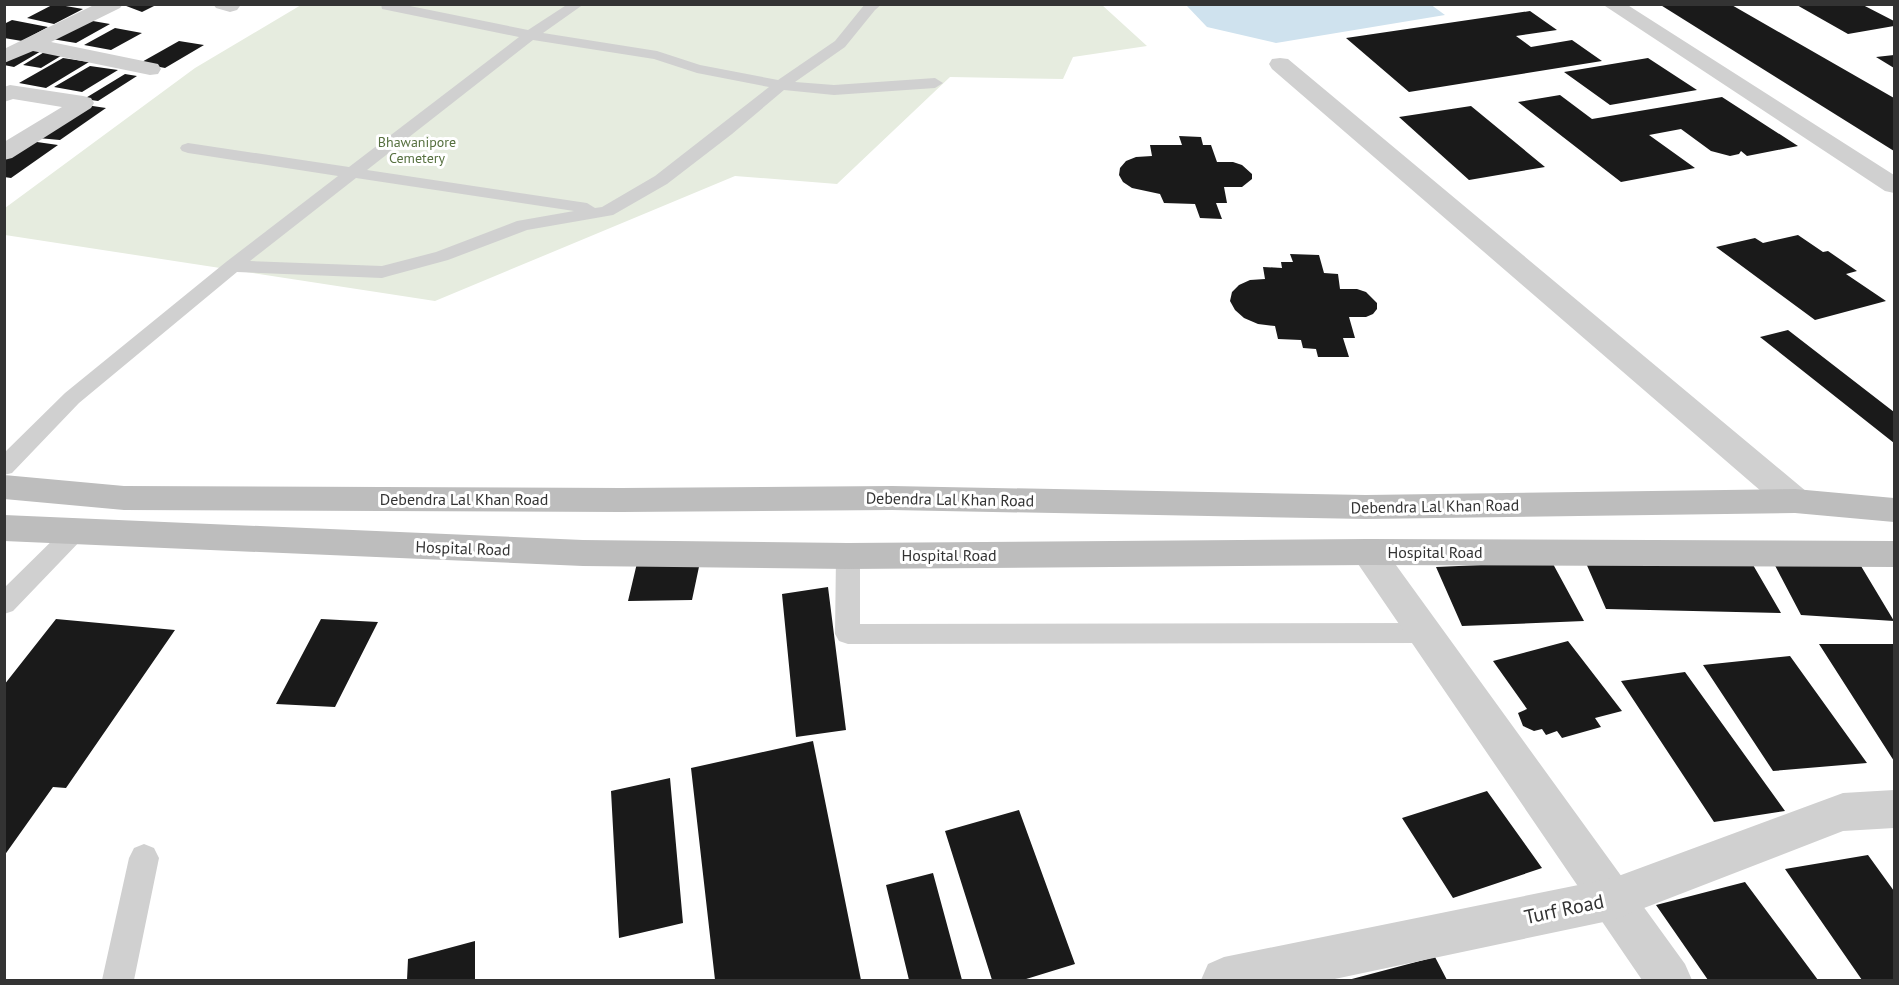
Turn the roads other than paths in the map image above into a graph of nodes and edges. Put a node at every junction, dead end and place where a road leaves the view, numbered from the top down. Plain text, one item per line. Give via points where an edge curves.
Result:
1 (113, 4) edge
2 (578, 4) edge
3 (876, 4) edge
4 (1612, 4) edge
5 (387, 6) dead end
6 (530, 35) junction
7 (31, 44) junction
8 (4, 57) edge
9 (1280, 64) dead end
10 (150, 69) dead end
11 (934, 83) dead end
12 (781, 85) junction
13 (4, 94) edge
14 (188, 148) dead end
15 (4, 153) edge
16 (352, 172) junction
17 (1894, 186) edge
18 (607, 211) junction
19 (232, 266) junction
20 (4, 467) edge
21 (4, 487) edge
22 (1795, 501) junction
23 (1894, 510) edge
24 (4, 528) edge
25 (76, 531) junction
26 (1368, 552) junction
27 (1894, 554) edge
28 (848, 556) junction
29 (4, 604) edge
30 (1425, 633) junction
31 (1894, 809) edge
32 (144, 858) dead end
33 (1613, 899) junction
34 (1332, 970) edge
35 (118, 981) edge
36 (1224, 981) edge
37 (1669, 981) edge

1 - 7 street
2 - 6 lane
3 - 12 lane via 840,44
4 - 17 street
5 - 6 lane
6 - 12 lane via 657,55 697,69
6 - 16 lane
7 - 8 street
7 - 10 street
9 - 22 street
11 - 12 lane via 834,90
12 - 18 lane via 661,180
13 - 15 street via 83,103
14 - 16 lane
16 - 18 lane
16 - 19 lane
18 - 19 lane via 523,225 442,256 382,272
19 - 20 lane via 72,398
21 - 22 main road, Debendra Lal Khan Road via 124,498 892,498 1366,507
22 - 23 main road, Debendra Lal Khan Road
24 - 25 main road, Hospital Road
25 - 28 main road, Hospital Road via 583,553
25 - 29 lane
26 - 27 main road, Hospital Road
26 - 28 main road, Hospital Road
26 - 30 street
28 - 30 lane via 848,634
30 - 33 street
31 - 33 street, Turf Road via 1843,812
32 - 35 lane
33 - 34 street, Turf Road
33 - 37 street
34 - 36 street, Turf Road

